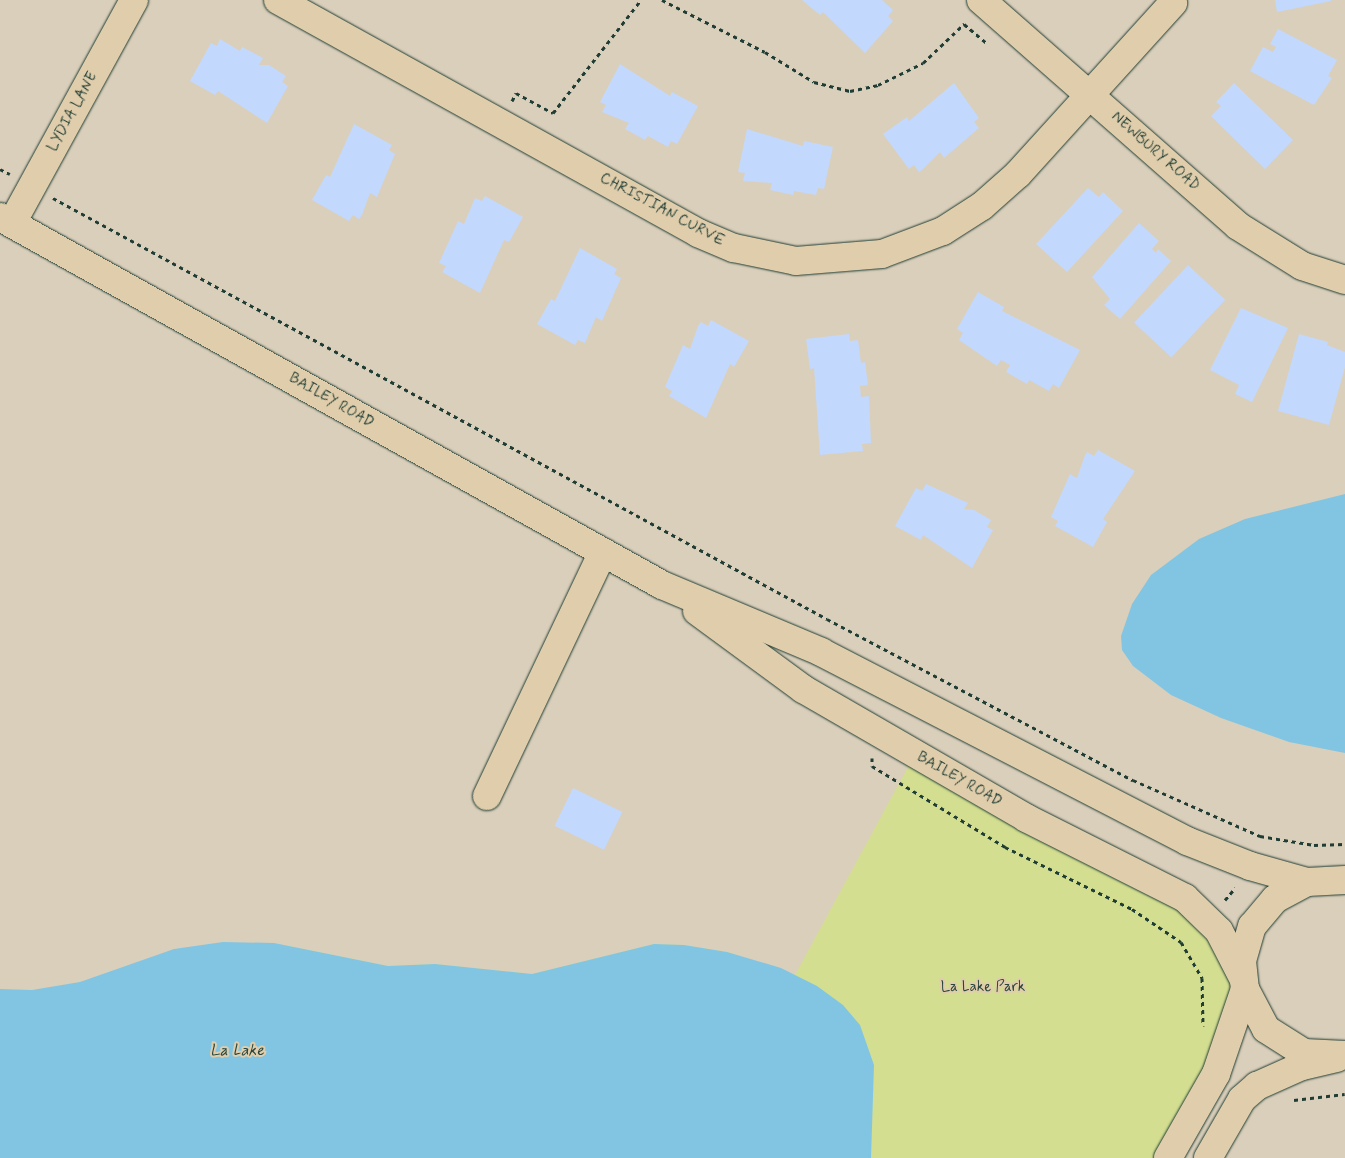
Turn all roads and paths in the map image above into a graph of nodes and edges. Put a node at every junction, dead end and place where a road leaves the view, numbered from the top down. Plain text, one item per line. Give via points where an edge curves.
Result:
1 (134, 0) edge
2 (278, 0) edge
3 (641, 0) edge
4 (662, 0) edge
5 (981, 0) edge
6 (1173, 3) dead end
7 (994, 49) dead end
8 (1090, 95) junction
9 (500, 123) junction
10 (0, 169) edge
11 (32, 186) junction
12 (6, 220) edge
13 (1345, 280) edge
14 (603, 552) junction
15 (662, 585) junction
16 (870, 728) junction
17 (488, 796) dead end
18 (1260, 836) junction
19 (1345, 844) edge
20 (1246, 864) junction
21 (1345, 880) edge
22 (1307, 882) junction
23 (1207, 917) junction
24 (1181, 942) junction
25 (1244, 984) junction
26 (1202, 1034) dead end
27 (1345, 1056) edge
28 (1345, 1094) edge
29 (1291, 1102) dead end
30 (1168, 1158) edge
31 (1208, 1158) edge

1 - 11 main road, LYDIA LANE
2 - 9 main road, CHRISTIAN CURVE
3 - 9 path via 553,113 516,93
4 - 7 path via 830,88 850,91 898,76 923,63 964,24
5 - 8 main road, NEWBURY ROAD
6 - 8 main road, CHRISTIAN CURVE
8 - 9 main road, CHRISTIAN CURVE via 1018,174 982,206 943,231 909,245 882,254 836,260 796,261 734,248 698,233
8 - 13 main road, NEWBURY ROAD via 1238,226 1302,266
10 - 11 path
11 - 12 main road, LYDIA LANE
11 - 18 path via 978,700 1196,811
12 - 14 main road, BAILEY ROAD
14 - 15 main road, BAILEY ROAD
14 - 17 main road
15 - 16 main road, BAILEY ROAD via 803,689
15 - 20 main road, BAILEY ROAD via 821,652 1151,824
16 - 23 main road, BAILEY ROAD via 1026,818 1168,887
16 - 24 path via 872,766 1005,847 1132,909
18 - 19 path via 1314,845
18 - 20 path
20 - 22 main road, BAILEY ROAD
20 - 23 path via 1233,892
21 - 22 main road
22 - 25 main road via 1275,899 1258,919 1246,943
23 - 24 path
23 - 25 main road, BAILEY ROAD via 1231,951
24 - 26 path via 1202,978 1205,1003
25 - 27 main road, BAILEY ROAD via 1266,1029 1284,1043 1304,1053
25 - 30 main road via 1220,1066
27 - 31 main road via 1302,1066 1257,1086 1242,1099
28 - 29 path

